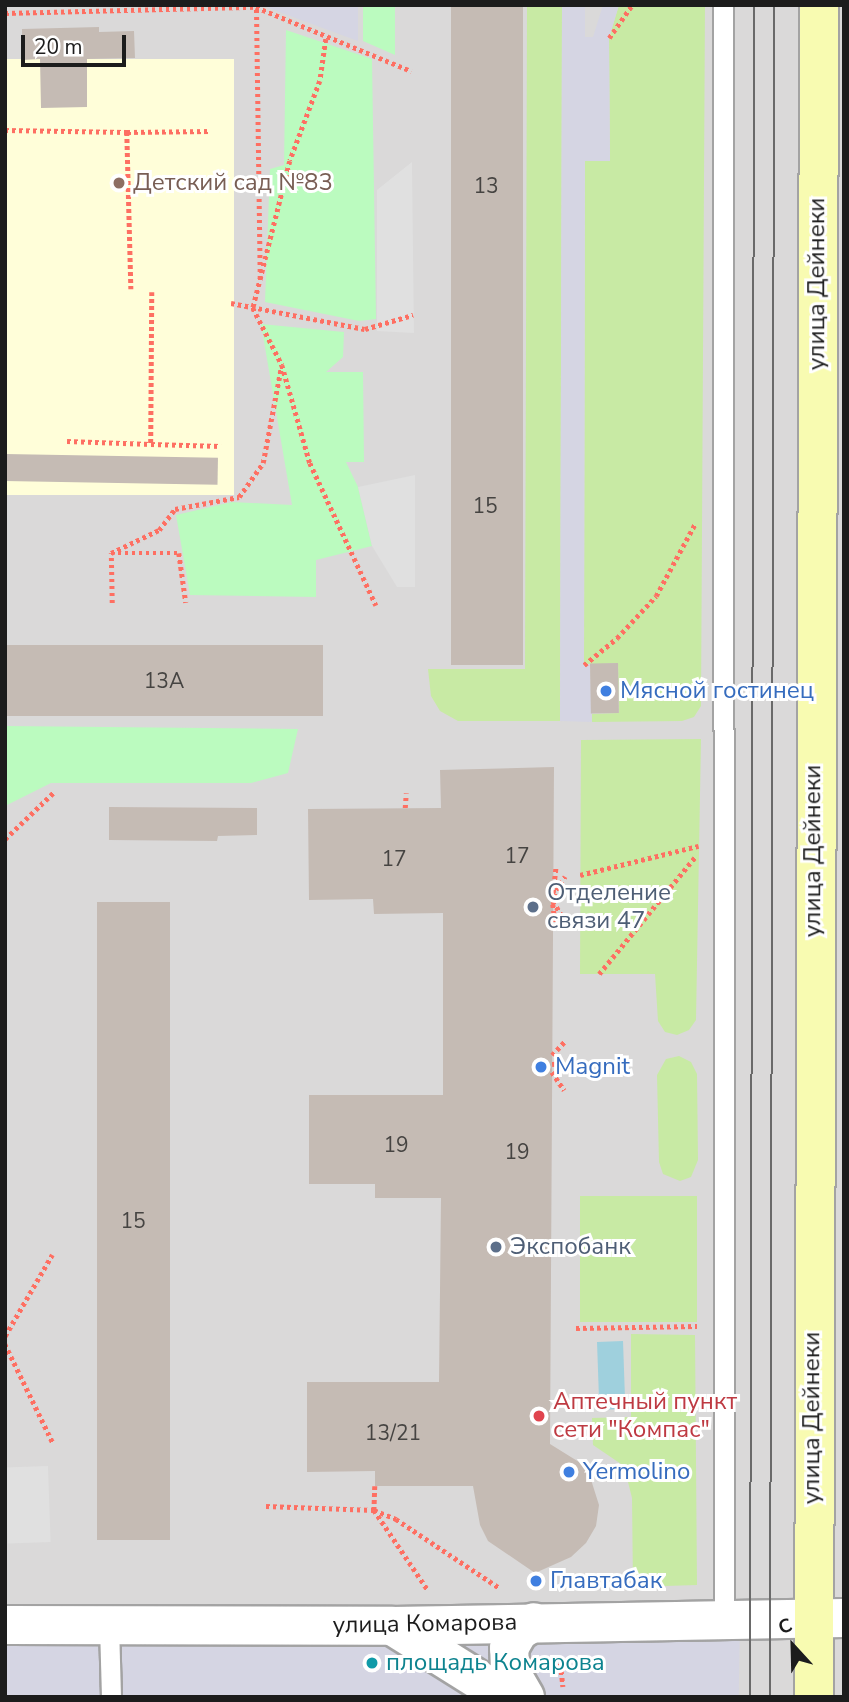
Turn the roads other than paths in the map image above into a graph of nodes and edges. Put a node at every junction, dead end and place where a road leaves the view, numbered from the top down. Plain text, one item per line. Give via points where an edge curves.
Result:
1 (723, 5) edge
2 (819, 5) edge
3 (830, 1618) edge
4 (724, 1620) junction
5 (534, 1622) junction
6 (5, 1625) edge
7 (109, 1625) junction
8 (392, 1626) junction
9 (111, 1697) edge
10 (506, 1697) edge
11 (525, 1697) edge
12 (814, 1697) edge

1 - 4 lane
2 - 3 main road, улица Дейнеки via 812,1584
3 - 4 street, улица Комарова
3 - 12 main road, улица Дейнеки
4 - 5 street, улица Комарова
5 - 8 street, улица Комарова
5 - 11 street via 519,1630 509,1648 510,1671
6 - 7 street, улица Комарова
7 - 8 street, улица Комарова
7 - 9 lane
8 - 10 street

